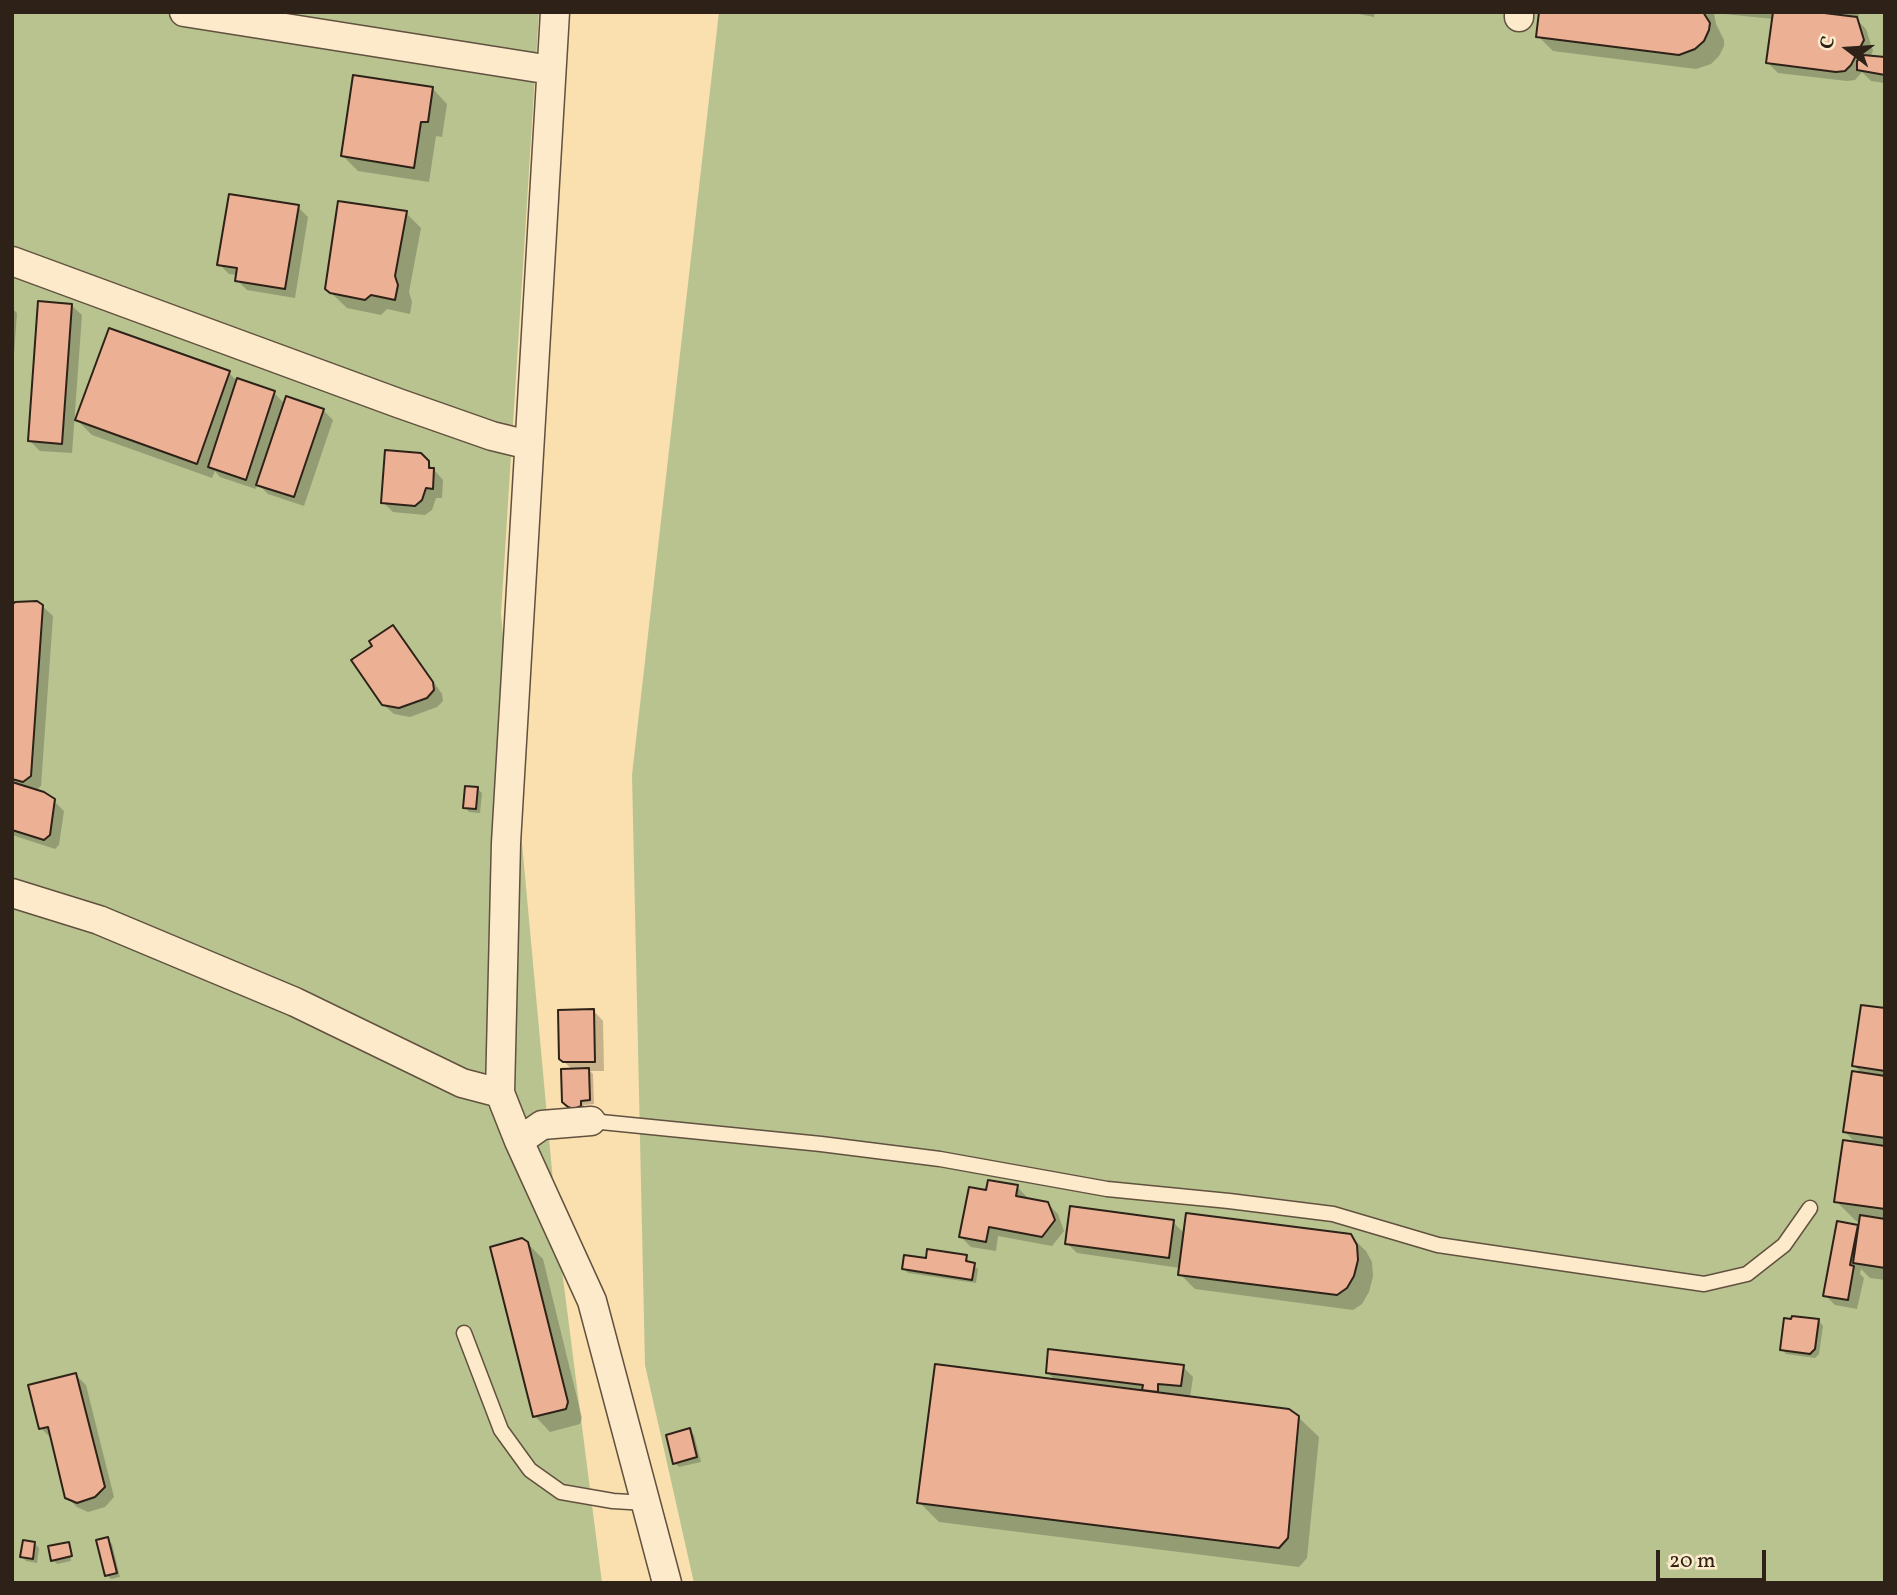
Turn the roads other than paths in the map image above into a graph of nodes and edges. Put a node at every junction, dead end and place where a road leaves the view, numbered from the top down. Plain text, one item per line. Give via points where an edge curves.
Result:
1 (184, 12) edge
2 (555, 12) edge
3 (551, 70) junction
4 (12, 261) edge
5 (528, 446) junction
6 (12, 892) edge
7 (500, 1093) junction
8 (591, 1121) joint
9 (519, 1141) junction
10 (1810, 1208) dead end
11 (464, 1334) dead end
12 (646, 1503) junction
13 (667, 1583) edge

1 - 3 street
2 - 3 street
3 - 5 street
4 - 5 street
5 - 7 street via 506,843
6 - 7 street via 99,920 295,1002 462,1083
7 - 9 street
8 - 9 street via 542,1125
8 - 10 lane via 848,1147 1107,1189 1333,1214 1438,1245 1704,1284 1747,1274 1784,1245
9 - 12 street via 592,1301
11 - 12 lane via 501,1430 530,1470 561,1492
12 - 13 street

